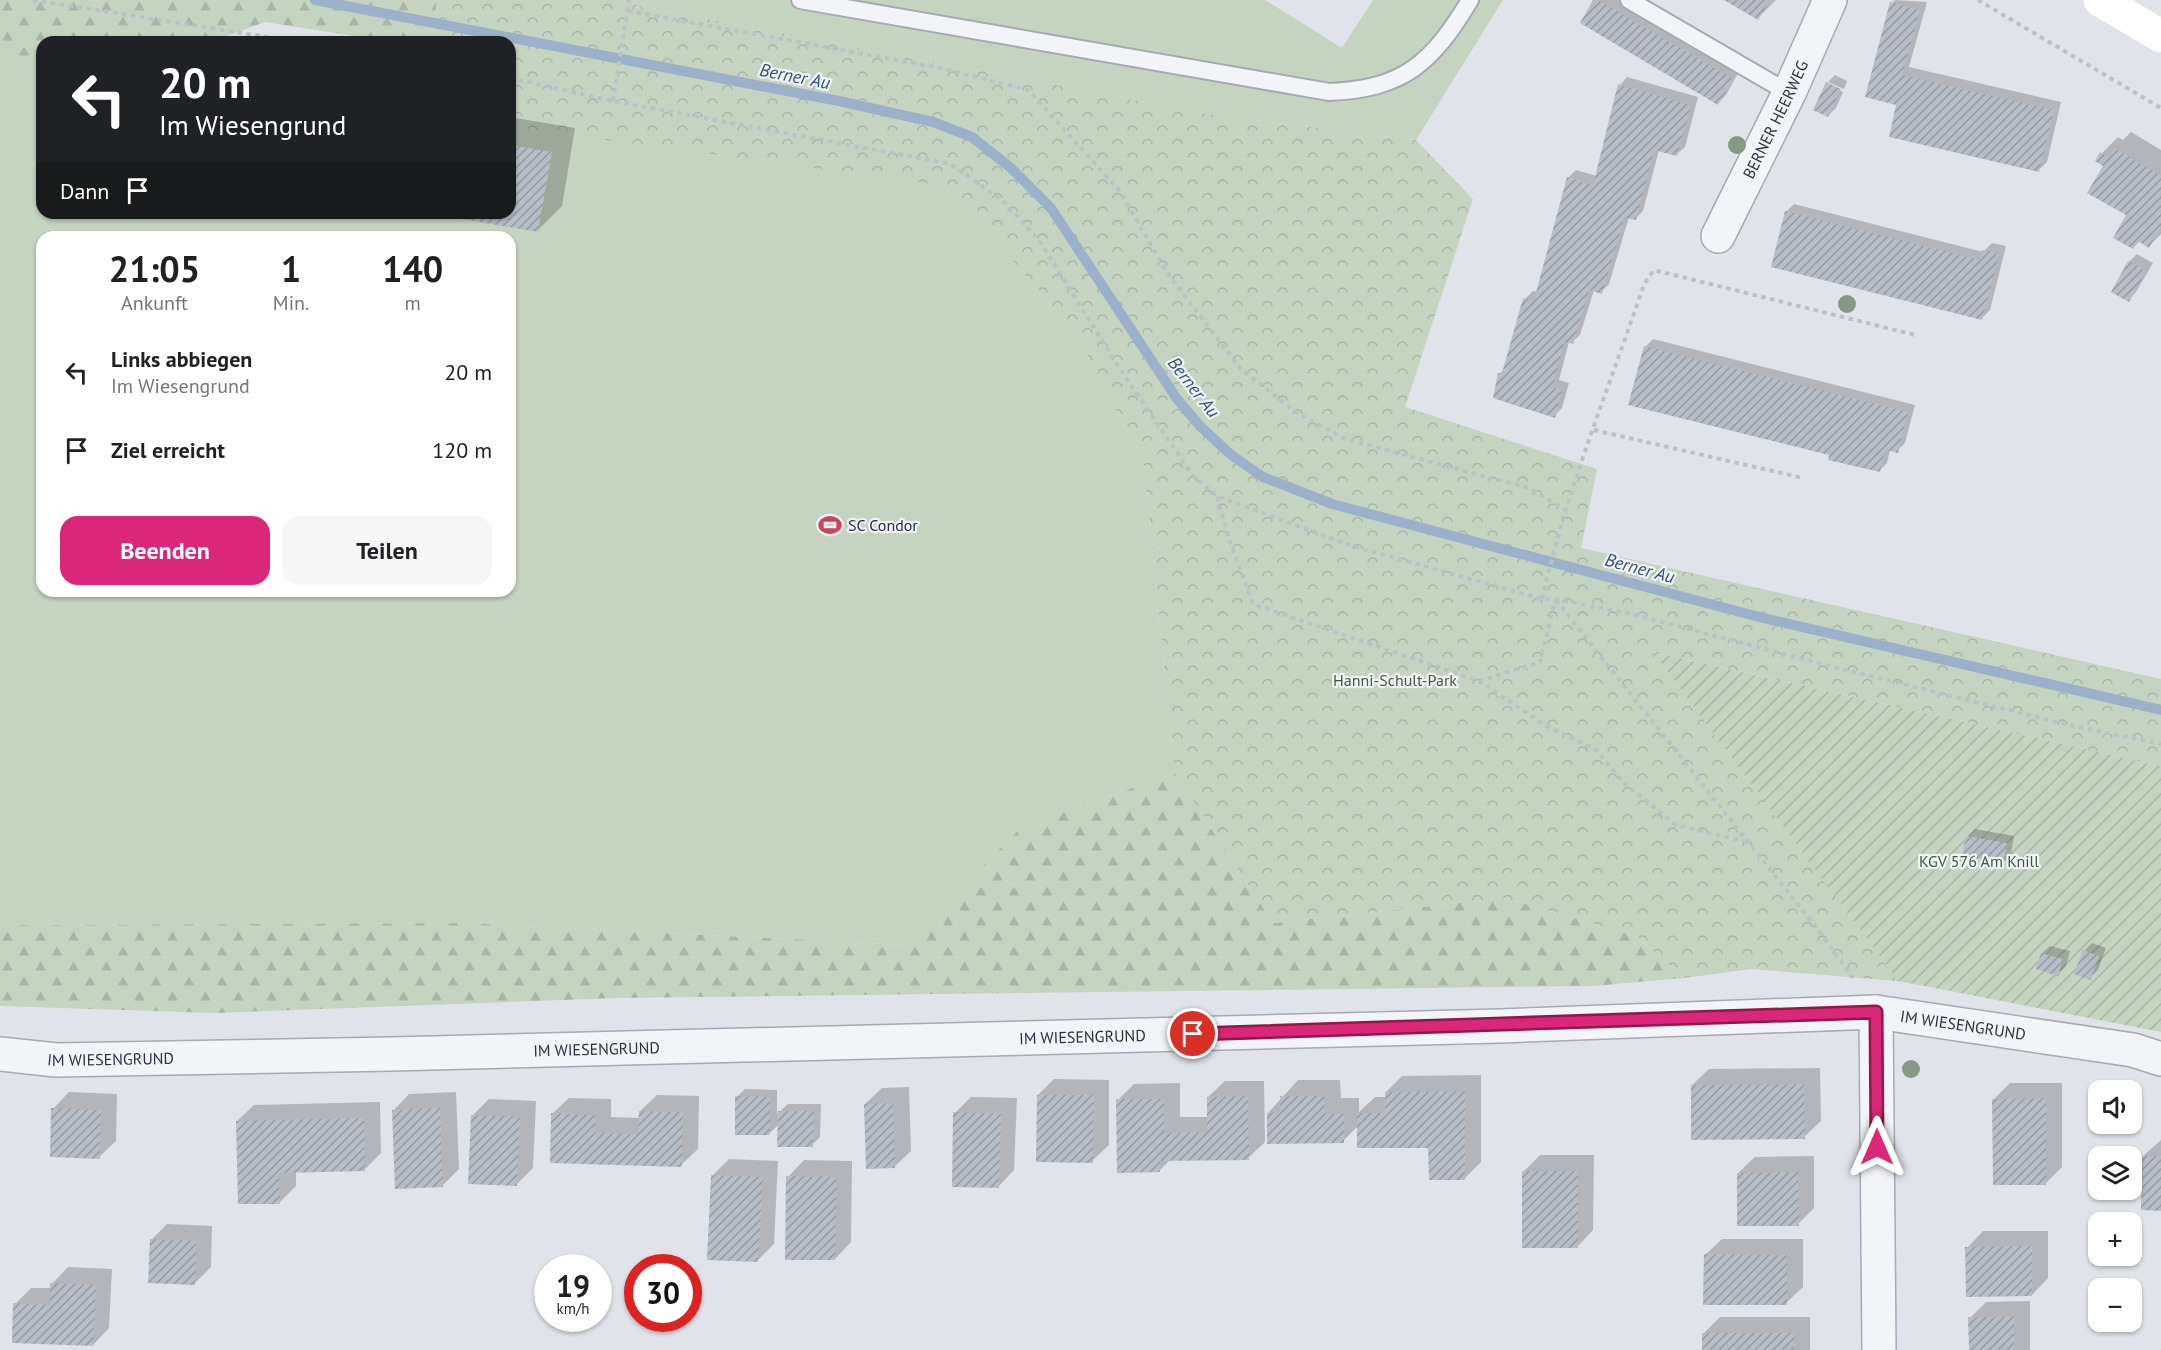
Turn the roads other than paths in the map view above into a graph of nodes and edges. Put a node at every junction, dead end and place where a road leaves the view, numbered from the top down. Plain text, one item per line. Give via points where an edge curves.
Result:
1 (800, 0) edge
2 (1470, 0) edge
3 (1629, 0) edge
4 (1830, 0) edge
5 (2100, 0) edge
6 (2161, 36) edge
7 (1789, 93) junction
8 (1718, 236) dead end
9 (1876, 1012) junction
10 (0, 1054) edge
11 (2161, 1059) edge
12 (1878, 1350) edge

1 - 2 lane via 1329,92 1362,91 1394,81 1423,62
3 - 7 lane
4 - 7 street, BERNER HEERWEG
5 - 6 main road
7 - 8 street, BERNER HEERWEG
9 - 10 street, IM WIESENGRUND via 1500,1026 392,1054 56,1060
9 - 11 street, IM WIESENGRUND via 2133,1050
9 - 12 street

